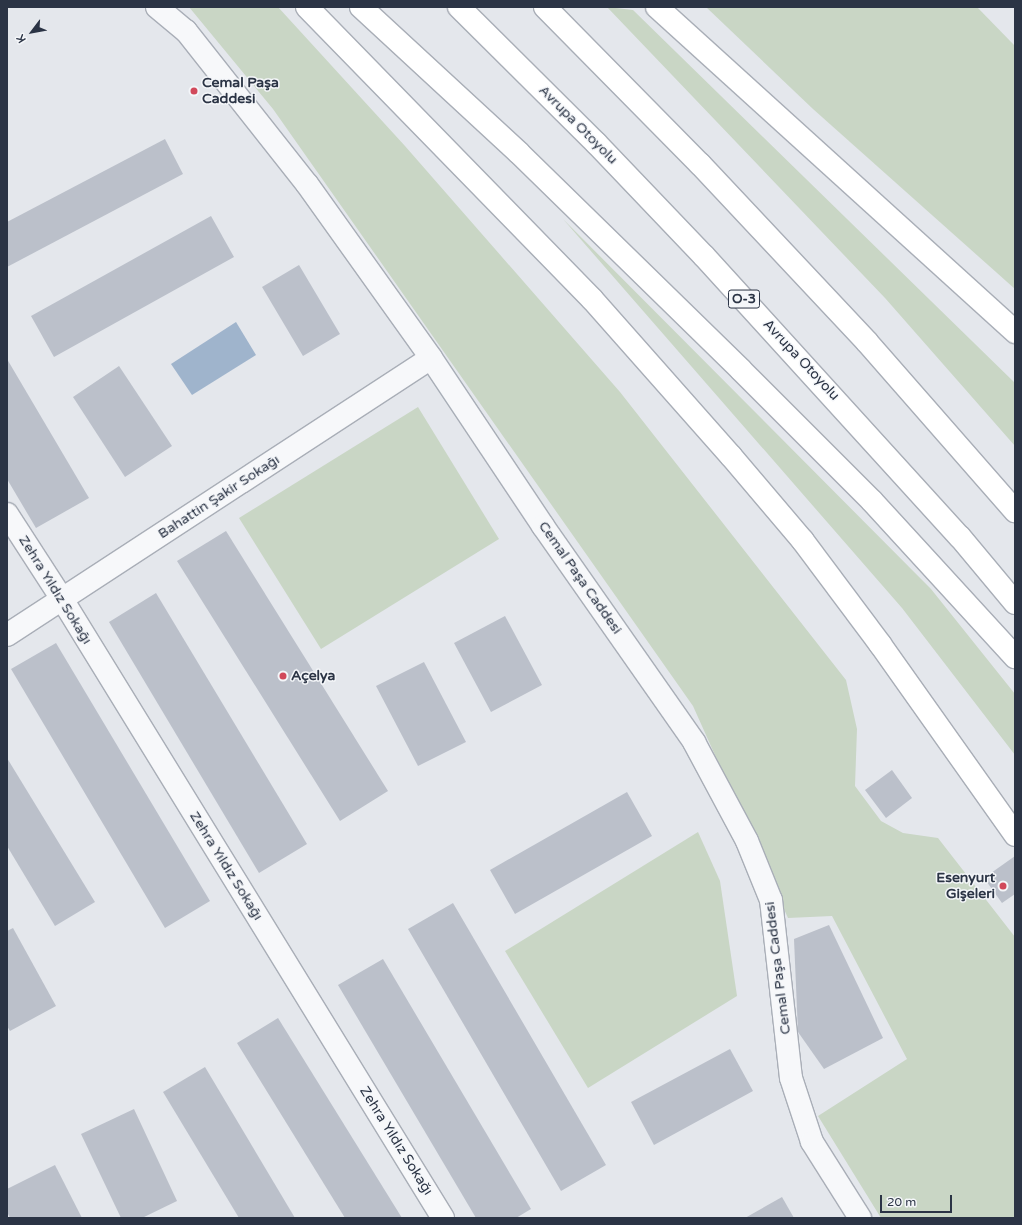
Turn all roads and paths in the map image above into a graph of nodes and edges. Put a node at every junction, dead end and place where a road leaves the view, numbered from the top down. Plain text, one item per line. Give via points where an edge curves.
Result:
1 (157, 7) edge
2 (307, 7) edge
3 (361, 7) edge
4 (459, 7) edge
5 (545, 7) edge
6 (657, 7) edge
7 (1015, 332) edge
8 (431, 358) junction
9 (1015, 511) edge
10 (7, 514) edge
11 (62, 599) junction
12 (1015, 603) edge
13 (7, 636) edge
14 (1015, 657) edge
15 (1015, 835) edge
16 (443, 1218) edge
17 (860, 1218) edge

1 - 8 street, Cemal Paşa Caddesi via 186,31 307,184
2 - 15 highway via 592,299 731,456 803,541 880,644
3 - 14 highway via 519,153 741,370 872,501
4 - 12 highway, Avrupa Otoyolu / O-3 via 596,142 725,279 950,525
5 - 9 highway via 700,164 867,342
6 - 7 highway
8 - 11 street, Bahattin Şakir Sokağı
8 - 17 street, Cemal Paşa Caddesi via 543,526 694,742 747,841 771,900 791,1078 812,1142
10 - 11 street, Zehra Yıldız Sokağı
11 - 13 street, Bahattin Şakir Sokağı
11 - 16 street, Zehra Yıldız Sokağı

